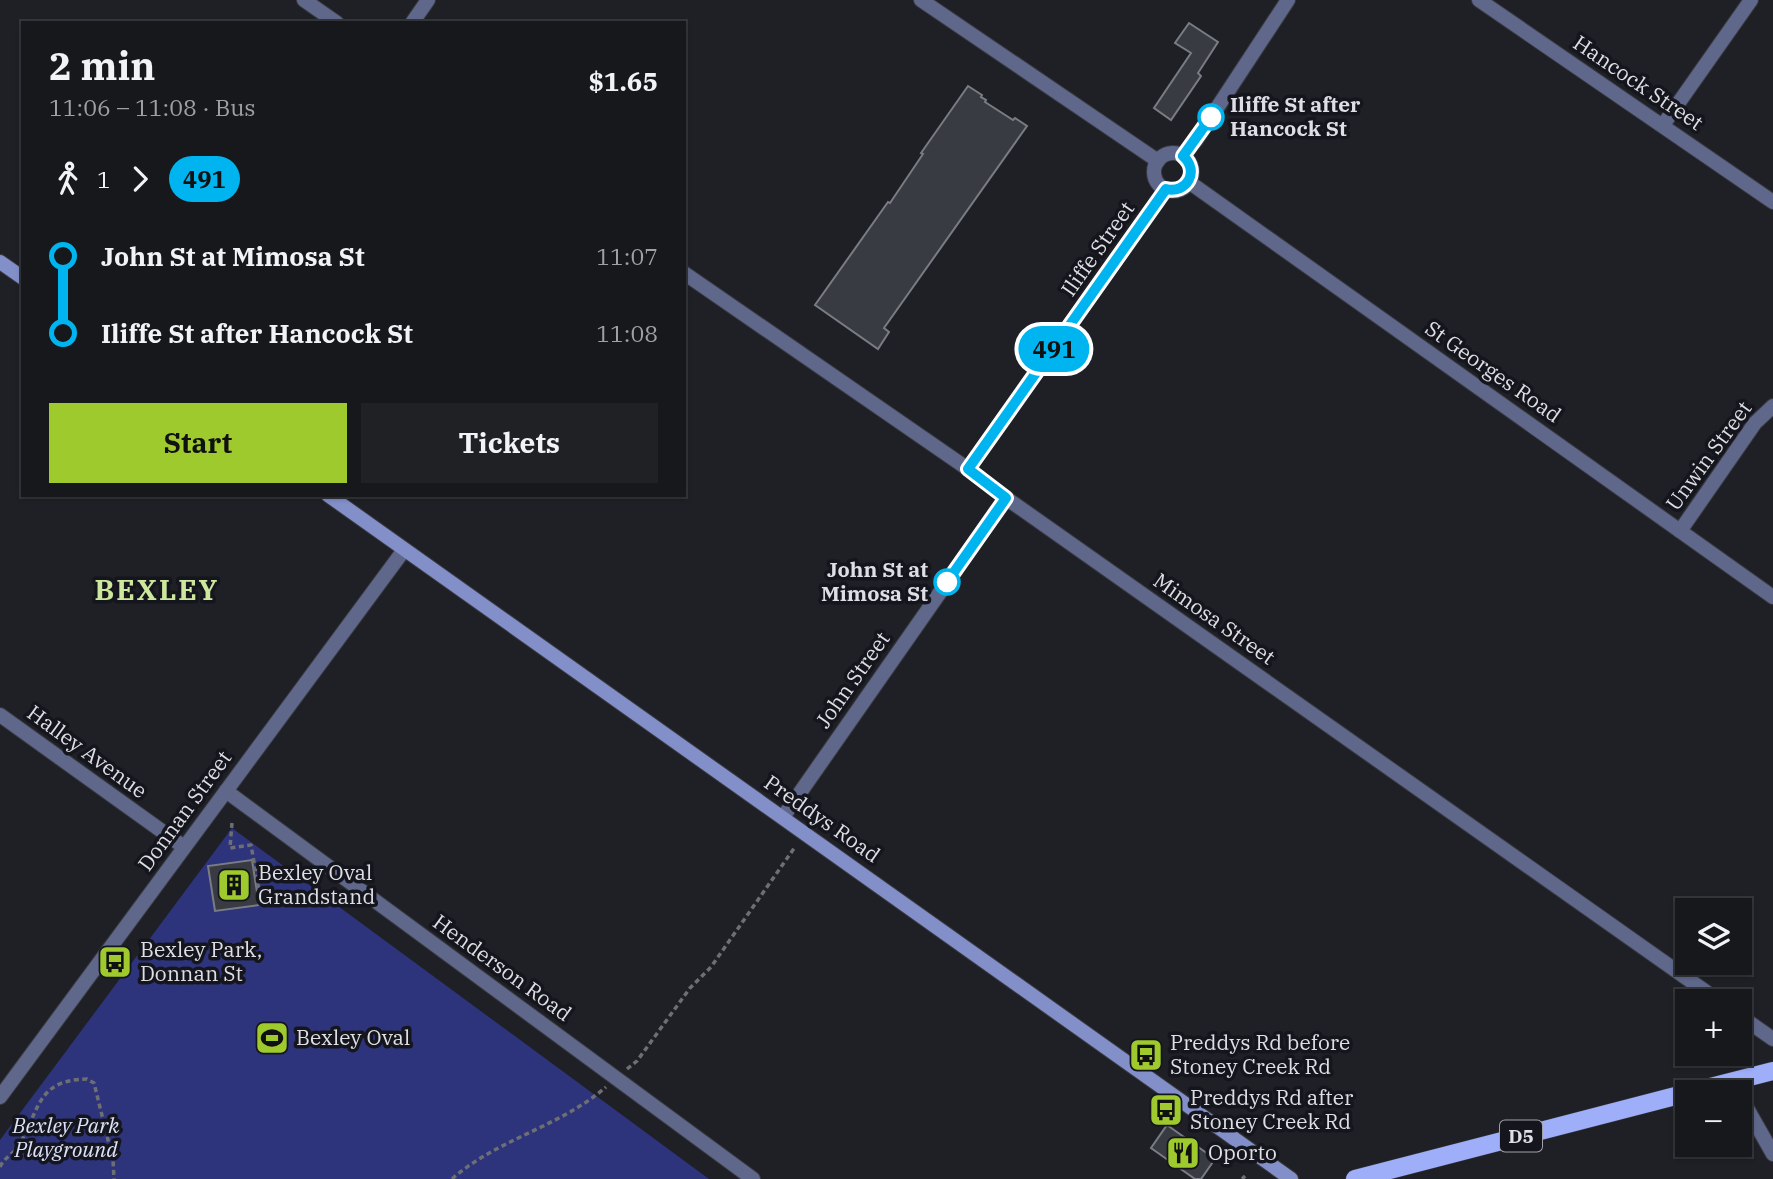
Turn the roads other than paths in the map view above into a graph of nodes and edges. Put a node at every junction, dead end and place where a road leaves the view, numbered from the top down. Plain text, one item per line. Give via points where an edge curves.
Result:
1 (304, 0) edge
2 (428, 0) edge
3 (921, 0) edge
4 (1288, 0) edge
5 (1479, 0) edge
6 (1751, 0) edge
7 (334, 21) edge
8 (413, 21) edge
9 (1662, 125) junction
10 (1183, 156) junction
11 (1158, 161) junction
12 (1189, 182) junction
13 (1166, 189) junction
14 (1773, 202) edge
15 (0, 262) edge
16 (686, 274) edge
17 (21, 277) edge
18 (1773, 406) edge
19 (968, 469) junction
20 (331, 497) edge
21 (1006, 498) junction
22 (1680, 531) junction
23 (404, 550) junction
24 (1773, 597) edge
25 (0, 715) edge
26 (226, 791) junction
27 (783, 817) junction
28 (184, 847) junction
29 (1702, 989) edge
30 (1752, 1024) edge
31 (1773, 1039) edge
32 (1773, 1071) edge
33 (1752, 1082) edge
34 (0, 1097) edge
35 (1675, 1097) edge
36 (1752, 1118) edge
37 (1773, 1154) edge
38 (753, 1179) edge
39 (1291, 1179) edge
40 (1355, 1179) edge

1 - 7 street
2 - 8 street
3 - 11 street
4 - 10 street
5 - 9 street, Hancock Street
6 - 9 street
9 - 14 street, Hancock Street
10 - 11 street via 1167,154
10 - 12 street via 1192,171
11 - 13 street via 1155,177
12 - 13 street via 1178,190
12 - 22 street, St Georges Road
13 - 19 street, Iliffe Street
15 - 17 main road
16 - 19 street, Mimosa Street
18 - 22 street, Unwin Street via 1755,423
19 - 21 street, Mimosa Street
20 - 23 main road, Preddys Road
21 - 27 street, John Street
21 - 29 street, Mimosa Street
22 - 24 street, St Georges Road
23 - 26 street, Donnan Street
23 - 27 main road, Preddys Road
25 - 28 street, Halley Avenue
26 - 28 street, Donnan Street
26 - 38 street, Henderson Road
27 - 39 main road, Preddys Road
28 - 34 street, Donnan Street
30 - 31 street
32 - 33 main road, D5
35 - 40 main road, D5
36 - 37 street

